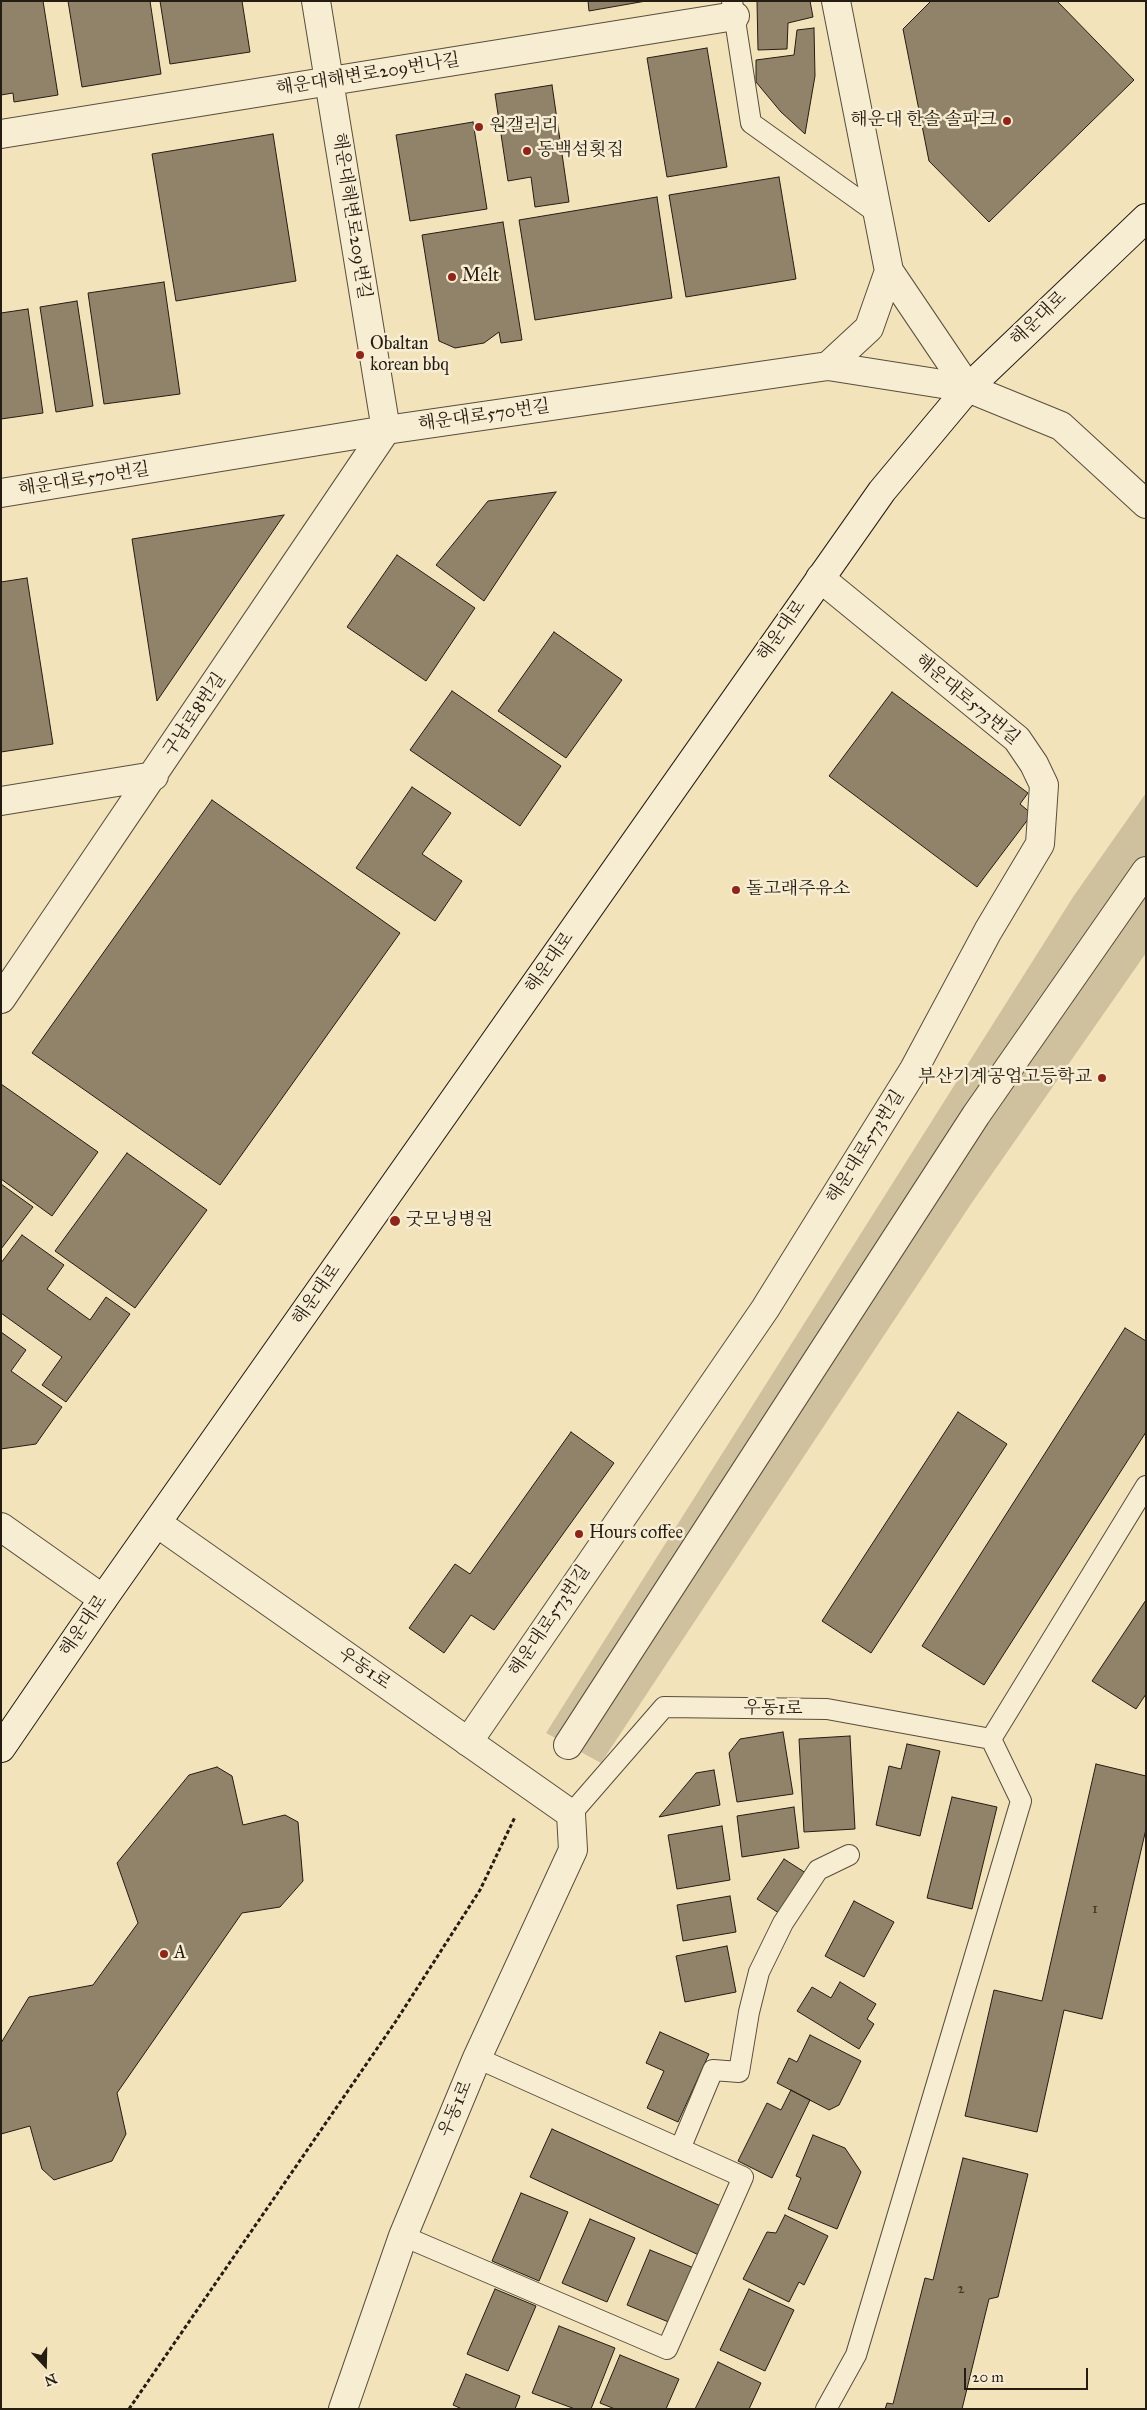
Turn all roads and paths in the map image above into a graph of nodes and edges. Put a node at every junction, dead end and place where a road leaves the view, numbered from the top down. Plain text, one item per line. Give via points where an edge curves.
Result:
1 (316, 1) edge
2 (836, 1) edge
3 (733, 9) edge
4 (329, 81) junction
5 (1, 134) edge
6 (877, 213) junction
7 (1146, 218) edge
8 (889, 271) junction
9 (828, 366) junction
10 (968, 388) junction
11 (386, 430) junction
12 (1, 493) edge
13 (1146, 504) edge
14 (820, 578) junction
15 (154, 776) junction
16 (1, 801) edge
17 (1146, 871) edge
18 (1, 999) edge
19 (1146, 1486) edge
20 (157, 1523) junction
21 (1, 1527) edge
22 (102, 1599) junction
23 (990, 1739) junction
24 (468, 1742) junction
25 (568, 1744) dead end
26 (1, 1748) edge
27 (535, 1788) junction
28 (571, 1814) junction
29 (849, 1855) dead end
30 (477, 2058) junction
31 (680, 2148) junction
32 (403, 2236) junction
33 (342, 2406) edge
34 (129, 2409) edge
35 (826, 2409) edge

1 - 4 street, 해운대해변로209번길
2 - 6 street
3 - 4 street, 해운대해변로209번나길
3 - 6 lane via 751,123
4 - 5 street, 해운대해변로209번나길
4 - 11 street, 해운대해변로209번길
6 - 8 street
7 - 10 street, 해운대로
8 - 9 street via 869,328
8 - 10 street
9 - 10 street, 해운대로570번길
9 - 11 street, 해운대로570번길
10 - 13 street, 해운대로570번길 via 1061,426
10 - 14 street, 해운대로 via 882,491
11 - 12 street, 해운대로570번길
11 - 15 street, 구남로8번길
14 - 20 street, 해운대로
14 - 24 street, 해운대로573번길 via 1016,739 1034,764 1044,786 1040,844 988,931 912,1072 765,1309
15 - 16 street
15 - 18 street, 구남로8번길
17 - 25 street via 976,1115
19 - 23 lane
20 - 22 street, 해운대로
20 - 24 street, 우동1로
21 - 22 street
22 - 26 street, 해운대로
23 - 28 lane, 우동1로 via 827,1709 664,1707
23 - 35 lane via 1021,1801 856,2355
24 - 27 street, 우동1로
27 - 28 street, 우동1로
27 - 34 path via 515,1817 480,1890 396,2021
28 - 30 street, 우동1로 via 573,1850
29 - 31 lane via 818,1870 783,1923 759,1972 739,2072 713,2070
30 - 31 lane
30 - 32 street, 우동1로
31 - 32 lane via 743,2177 667,2349
32 - 33 street, 우동1로

